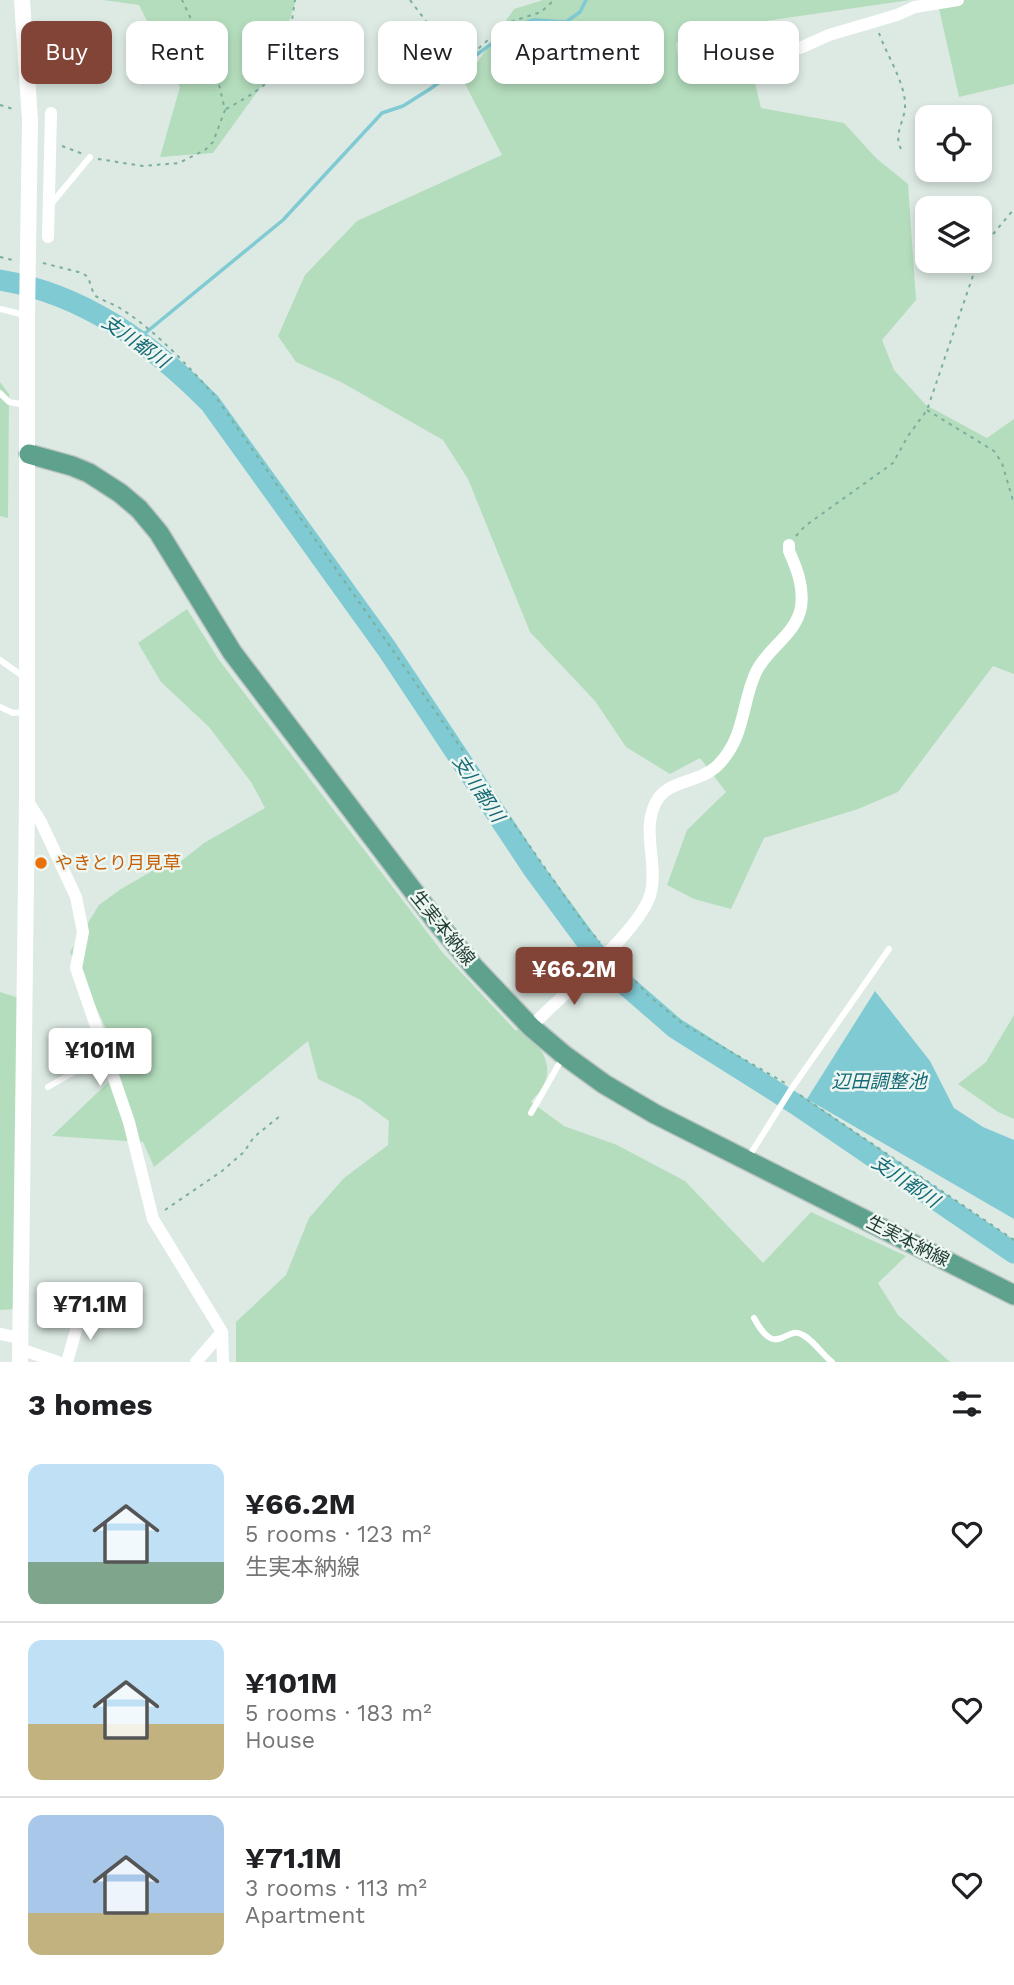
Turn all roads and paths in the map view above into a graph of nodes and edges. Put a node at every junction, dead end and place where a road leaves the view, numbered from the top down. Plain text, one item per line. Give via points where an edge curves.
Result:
1 (22, 0) edge
2 (182, 0) edge
3 (295, 0) edge
4 (410, 0) edge
5 (554, 0) edge
6 (958, 0) edge
7 (876, 22) junction
8 (799, 48) edge
9 (225, 110) junction
10 (51, 113) dead end
11 (30, 120) junction
12 (51, 128) junction
13 (51, 141) junction
14 (901, 149) dead end
15 (90, 157) junction
16 (50, 204) junction
17 (1014, 209) edge
18 (30, 226) junction
19 (992, 235) edge
20 (0, 257) edge
21 (28, 262) junction
22 (974, 273) edge
23 (0, 309) edge
24 (27, 316) junction
25 (0, 393) edge
26 (28, 405) junction
27 (927, 410) junction
28 (29, 454) junction
29 (1014, 504) edge
30 (789, 545) joint
31 (0, 660) edge
32 (28, 679) junction
33 (0, 707) edge
34 (28, 712) junction
35 (27, 800) junction
36 (889, 949) dead end
37 (607, 953) junction
38 (531, 1027) junction
39 (106, 1053) junction
40 (564, 1055) junction
41 (48, 1087) dead end
42 (792, 1088) junction
43 (531, 1113) dead end
44 (280, 1116) dead end
45 (747, 1160) junction
46 (153, 1219) junction
47 (1014, 1240) edge
48 (1014, 1295) edge
49 (81, 1313) dead end
50 (754, 1318) dead end
51 (222, 1332) junction
52 (0, 1334) edge
53 (20, 1350) edge
54 (58, 1362) edge
55 (68, 1362) edge
56 (196, 1362) edge
57 (223, 1362) edge
58 (832, 1362) edge

1 - 11 street
2 - 9 path via 216,72
3 - 9 path via 282,65 258,92
4 - 5 path via 460,61 507,23 541,12
6 - 7 street via 915,7
7 - 8 street
7 - 14 path via 904,97 898,138
9 - 15 path via 213,142 178,163 135,166
10 - 12 street
11 - 12 street
11 - 18 street
12 - 13 street
13 - 15 path
13 - 16 street
15 - 16 lane
16 - 18 street via 49,231
17 - 19 path
18 - 21 street
20 - 21 path
21 - 24 street
21 - 37 path via 88,277 94,295 143,325 215,396
22 - 27 path
23 - 24 lane
24 - 26 street
25 - 26 lane via 9,401
26 - 28 street
27 - 29 path via 994,451
27 - 30 path via 893,463 805,526
28 - 32 street
28 - 38 main road, 生実本納線 via 89,473 139,509 159,533 240,663 436,921
30 - 37 street via 802,589 796,623 756,671 741,726 721,762 708,775 678,784 657,800 650,826 649,901
31 - 32 lane
32 - 34 street
33 - 34 lane via 13,713
34 - 35 street
35 - 39 street via 76,897 83,932 76,968
35 - 53 street
36 - 42 lane
37 - 38 street
37 - 42 path via 683,1024
38 - 40 main road, 生実本納線
39 - 41 lane
39 - 46 street
40 - 43 lane
40 - 45 main road, 生実本納線 via 655,1114
42 - 45 lane
42 - 47 path
44 - 46 path via 222,1171
45 - 48 main road, 生実本納線
46 - 51 street
49 - 55 street
50 - 58 lane via 773,1340 802,1334
51 - 56 street
51 - 57 street
52 - 53 street
53 - 54 street

